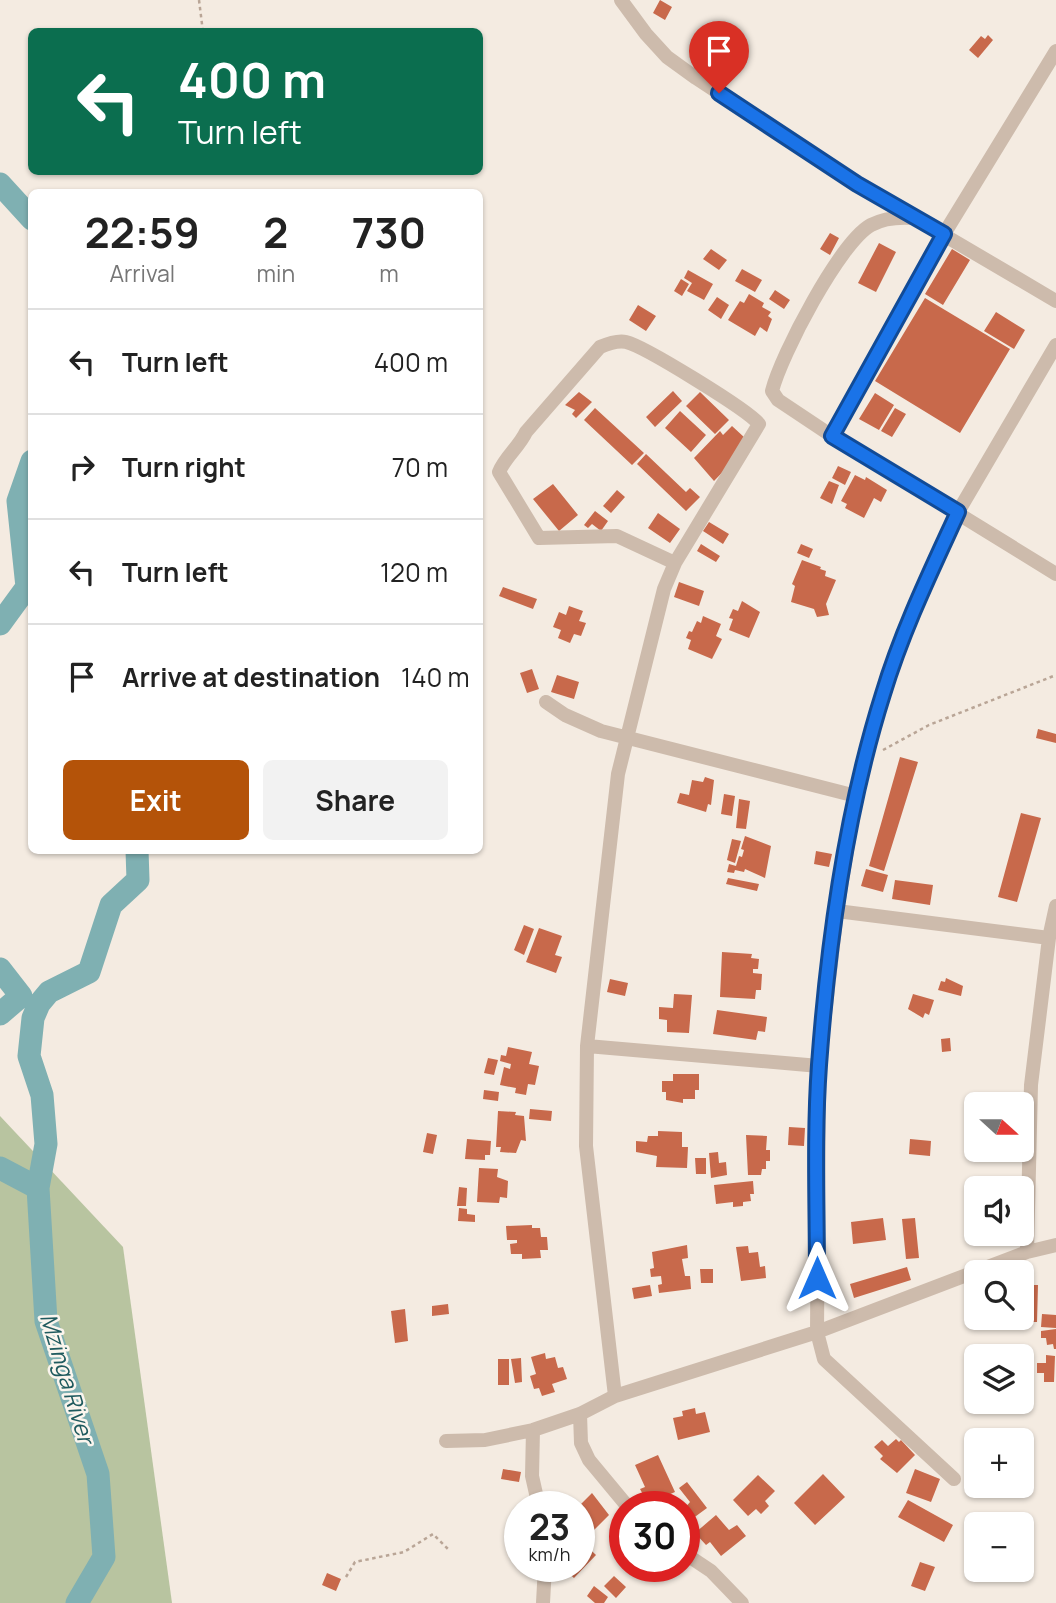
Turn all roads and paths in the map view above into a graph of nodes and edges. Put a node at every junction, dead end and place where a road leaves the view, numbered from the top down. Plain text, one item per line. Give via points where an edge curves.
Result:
1 (199, 0) edge
2 (621, 0) edge
3 (202, 28) edge
4 (1056, 51) edge
5 (915, 218) junction
6 (944, 234) junction
7 (1056, 301) edge
8 (1056, 345) edge
9 (832, 436) junction
10 (958, 512) junction
11 (675, 562) junction
12 (1056, 574) edge
13 (1056, 675) edge
14 (546, 702) dead end
15 (628, 739) junction
16 (866, 758) junction
17 (856, 796) junction
18 (1056, 906) edge
19 (837, 911) junction
20 (1049, 938) junction
21 (1040, 1018) junction
22 (1056, 1020) edge
23 (587, 1046) junction
24 (819, 1066) junction
25 (1056, 1245) edge
26 (1027, 1252) junction
27 (817, 1332) junction
28 (615, 1396) junction
29 (580, 1414) junction
30 (533, 1430) junction
31 (446, 1441) dead end
32 (954, 1479) dead end
33 (535, 1491) edge
34 (615, 1491) edge
35 (450, 1551) dead end
36 (700, 1564) edge
37 (346, 1577) dead end
38 (544, 1582) edge
39 (543, 1603) edge
40 (742, 1603) edge

1 - 3 path
2 - 5 street via 667,57
4 - 6 street
5 - 6 street
5 - 9 street via 881,220 854,238 776,374 772,391 778,400
6 - 7 street
6 - 9 street
8 - 10 street
9 - 10 street
10 - 12 street
10 - 16 street via 883,693
11 - 11 street via 617,536 539,538 499,472 526,432 607,344 623,341 637,345 759,425
11 - 15 street via 656,616
13 - 16 path via 929,725
14 - 15 street via 583,724
15 - 17 street
15 - 23 street via 618,774
16 - 17 street
17 - 19 street
18 - 20 street
19 - 20 street
19 - 24 street
20 - 21 street
21 - 22 street
21 - 26 street via 1031,1085
23 - 24 street
23 - 28 street via 586,1146
24 - 27 street
25 - 26 street
26 - 27 street
27 - 28 street
27 - 32 street via 824,1359
28 - 29 street
29 - 30 street
29 - 34 street via 581,1443
30 - 31 street via 485,1440
30 - 33 street
35 - 37 path via 433,1534 404,1552 355,1562
36 - 40 street
38 - 39 street

